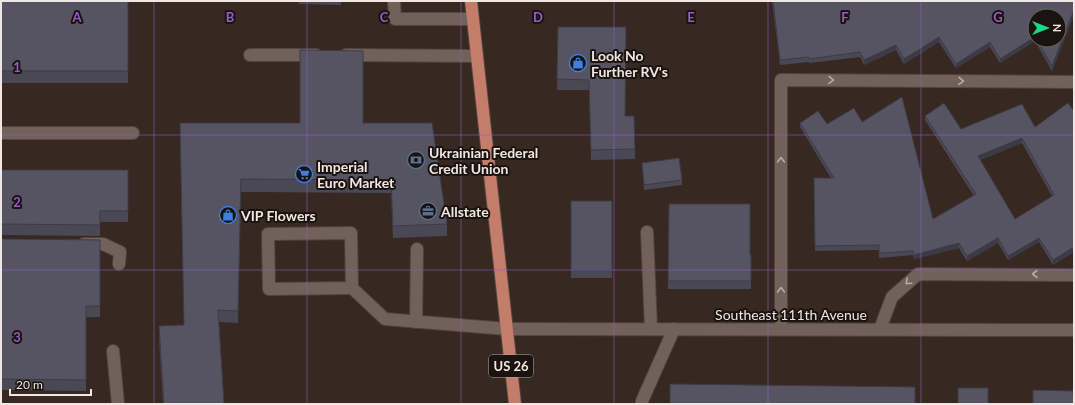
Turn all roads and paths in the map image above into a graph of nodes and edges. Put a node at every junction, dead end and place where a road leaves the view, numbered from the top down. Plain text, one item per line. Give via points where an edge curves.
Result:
1 (394, 1) edge
2 (471, 1) edge
3 (473, 19) junction
4 (250, 55) dead end
5 (477, 56) junction
6 (1074, 82) edge
7 (1, 133) edge
8 (133, 133) dead end
9 (648, 232) dead end
10 (74, 243) edge
11 (417, 249) dead end
12 (119, 264) dead end
13 (1074, 274) edge
14 (352, 288) junction
15 (416, 322) junction
16 (507, 328) junction
17 (651, 329) junction
18 (674, 329) junction
19 (781, 329) junction
20 (880, 330) junction
21 (1074, 330) edge
22 (113, 351) dead end
23 (118, 404) edge
24 (516, 404) edge
25 (642, 404) edge

1 - 3 street via 395,19
2 - 3 main road, US 26
3 - 5 main road, US 26
4 - 5 street
5 - 16 main road, US 26
19 -> 6 street via 781,80
7 - 8 street
9 - 17 street
10 - 12 street via 103,244 120,252
11 - 15 street
13 -> 20 street via 918,274 892,297
14 - 14 street via 269,289 268,234 351,233
14 - 15 street, Southeast 111th Avenue via 385,319
15 - 16 street, Southeast 111th Avenue
16 - 17 street, Southeast 111th Avenue
16 - 24 main road, US 26
17 - 18 street, Southeast 111th Avenue
18 - 19 street, Southeast 111th Avenue
18 - 25 street
19 - 20 street, Southeast 111th Avenue
20 - 21 street, Southeast 111th Avenue
22 - 23 street

